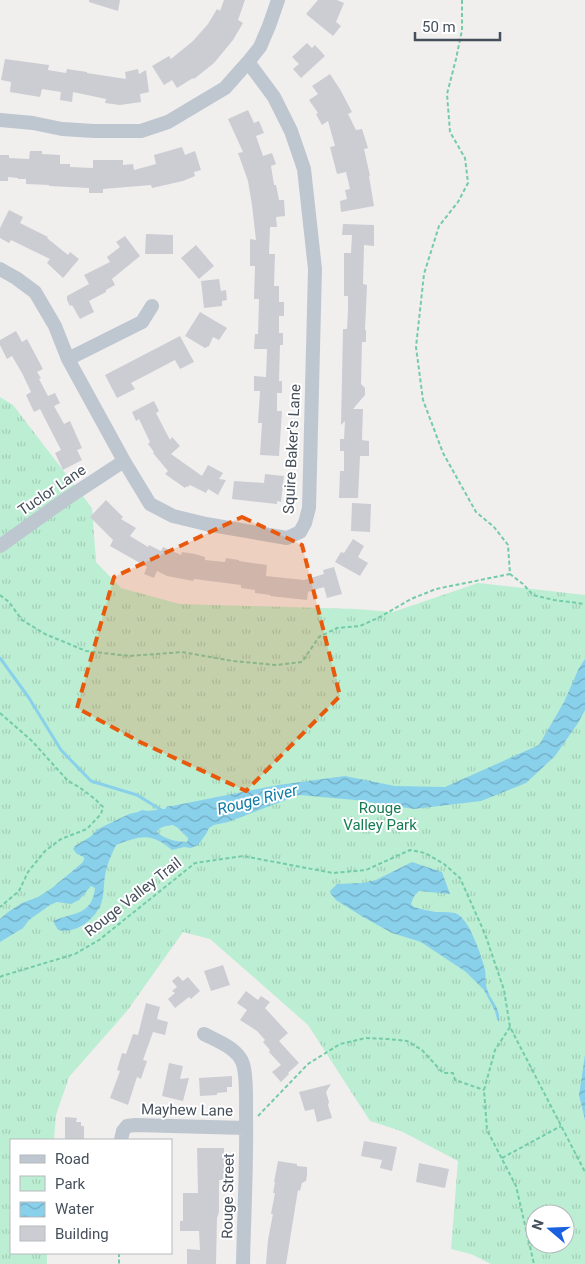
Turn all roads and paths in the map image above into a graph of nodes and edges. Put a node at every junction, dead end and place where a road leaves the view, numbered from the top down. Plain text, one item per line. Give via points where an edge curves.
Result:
1 (278, 0) edge
2 (462, 0) edge
3 (248, 62) junction
4 (0, 120) edge
5 (0, 269) edge
6 (152, 306) dead end
7 (68, 359) junction
8 (124, 461) junction
9 (0, 546) edge
10 (510, 574) junction
11 (0, 595) edge
12 (585, 604) edge
13 (0, 713) edge
14 (0, 907) edge
15 (0, 977) edge
16 (510, 1027) junction
17 (204, 1034) dead end
18 (484, 1090) junction
19 (561, 1126) junction
20 (246, 1128) junction
21 (121, 1139) edge
22 (502, 1158) junction
23 (585, 1172) edge
24 (243, 1264) edge
25 (534, 1264) edge

1 - 3 street via 260,46
2 - 10 path via 462,30 446,94 450,132 465,158 468,183 439,226 424,274 416,347 423,400 443,453 476,512 508,545
3 - 4 street via 224,88 168,122 141,130 62,129
3 - 8 street, Squire Baker's Lane via 274,97 291,131 304,169 315,269 309,508 305,523 300,532 287,538 173,516 150,504
5 - 7 street, Squire Baker's Lane via 35,292 55,326
6 - 7 street via 142,322
7 - 8 street, Squire Baker's Lane
8 - 9 street, Tuclor Lane
10 - 11 path via 436,589 360,626 337,628 319,637 302,662 276,665 182,652 129,656 86,651 45,634 22,620
10 - 12 path via 533,595
13 - 14 path via 32,741 68,781 79,786 103,807 101,814 87,828 45,851 28,872 19,891
15 - 16 path, Rouge Valley Trail via 75,954 99,940 195,863 243,856 333,873 366,870 410,850 444,864 460,878 485,934 504,990
16 - 18 path via 495,1050
16 - 19 path, Rouge Valley Trail
17 - 20 street, Rouge Street via 236,1053 243,1063
18 - 20 path via 456,1080 453,1073 443,1073 422,1050 407,1041 366,1038 340,1044 308,1064
18 - 22 path via 487,1130
19 - 22 path
19 - 23 path, Rouge Valley Trail
20 - 21 street, Mayhew Lane via 136,1125 127,1126
20 - 24 street, Rouge Street
22 - 25 path via 516,1186

